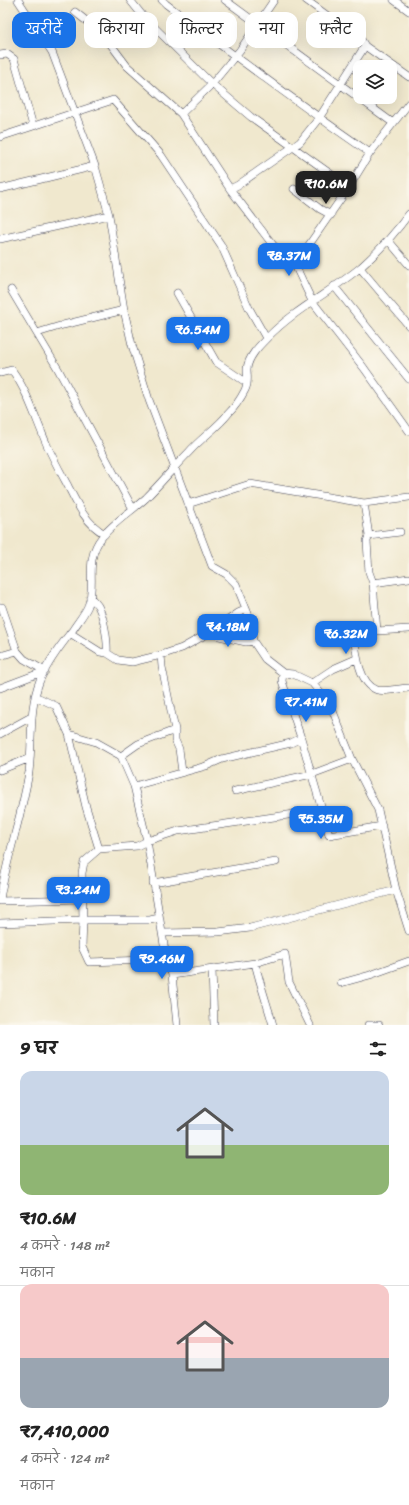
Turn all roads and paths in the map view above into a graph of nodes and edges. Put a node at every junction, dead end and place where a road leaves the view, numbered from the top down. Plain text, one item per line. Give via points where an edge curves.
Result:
1 (18, 0) edge
2 (130, 0) edge
3 (162, 0) edge
4 (225, 0) edge
5 (274, 0) edge
6 (306, 0) edge
7 (398, 1) edge
8 (409, 11) edge
9 (265, 12) edge
10 (322, 12) edge
11 (76, 14) edge
12 (245, 14) edge
13 (245, 42) edge
14 (366, 47) edge
15 (291, 48) edge
16 (364, 48) edge
17 (0, 55) edge
18 (234, 55) junction
19 (409, 77) edge
20 (212, 84) junction
21 (341, 85) junction
22 (409, 103) edge
23 (75, 112) junction
24 (181, 114) junction
25 (319, 118) junction
26 (394, 123) junction
27 (33, 126) junction
28 (0, 136) edge
29 (292, 147) junction
30 (370, 153) junction
31 (95, 166) junction
32 (349, 187) junction
33 (0, 189) edge
34 (230, 189) junction
35 (294, 189) dead end
36 (409, 214) edge
37 (109, 215) junction
38 (331, 215) junction
39 (0, 239) edge
40 (388, 240) junction
41 (295, 265) junction
42 (409, 265) edge
43 (360, 268) junction
44 (334, 286) junction
45 (11, 290) dead end
46 (177, 293) dead end
47 (312, 301) junction
48 (124, 310) junction
49 (409, 326) edge
50 (37, 333) junction
51 (266, 338) junction
52 (0, 373) edge
53 (409, 379) edge
54 (247, 384) junction
55 (409, 431) edge
56 (174, 468) junction
57 (409, 497) edge
58 (364, 503) junction
59 (188, 504) junction
60 (132, 509) junction
61 (400, 532) dead end
62 (105, 534) junction
63 (369, 536) junction
64 (409, 578) edge
65 (373, 583) junction
66 (90, 597) junction
67 (0, 607) edge
68 (245, 610) junction
69 (409, 629) edge
70 (214, 630) junction
71 (377, 631) junction
72 (70, 633) junction
73 (253, 641) junction
74 (18, 651) junction
75 (107, 653) junction
76 (161, 655) junction
77 (0, 656) edge
78 (356, 659) junction
79 (45, 671) junction
80 (283, 673) junction
81 (312, 683) junction
82 (0, 688) edge
83 (409, 688) edge
84 (35, 696) junction
85 (31, 717) junction
86 (175, 730) junction
87 (0, 734) edge
88 (69, 734) junction
89 (301, 738) junction
90 (121, 756) junction
91 (30, 758) junction
92 (352, 759) junction
93 (0, 770) edge
94 (182, 772) junction
95 (312, 774) junction
96 (134, 786) junction
97 (235, 791) dead end
98 (322, 810) junction
99 (382, 826) junction
100 (147, 841) junction
101 (99, 849) junction
102 (276, 862) dead end
103 (154, 883) junction
104 (396, 890) junction
105 (82, 899) junction
106 (0, 900) edge
107 (159, 918) junction
108 (83, 920) junction
109 (0, 923) edge
110 (409, 931) edge
111 (162, 933) junction
112 (166, 957) junction
113 (409, 961) edge
114 (255, 963) junction
115 (212, 970) junction
116 (172, 975) junction
117 (341, 983) dead end
118 (177, 1025) edge
119 (214, 1025) edge
120 (273, 1025) edge
121 (310, 1025) edge
122 (368, 1025) edge
123 (379, 1025) edge

1 - 23 street via 52,52
2 - 20 street
3 - 18 street
4 - 12 street
5 - 9 street
6 - 10 street
7 - 8 street
11 - 24 street via 103,34 127,66
13 - 18 street
14 - 19 street
15 - 21 street
16 - 21 street
17 - 27 street via 7,54 14,58
18 - 20 street
18 - 25 street
20 - 24 street
20 - 29 street
21 - 25 street
21 - 26 street
22 - 26 street
23 - 27 street
23 - 31 street
23 - 51 street via 113,100 161,155 221,245
24 - 34 street
25 - 29 street via 300,142
25 - 30 street
26 - 30 street
27 - 28 street
29 - 32 street
29 - 34 street
30 - 32 street
31 - 33 street
31 - 37 street
32 - 38 street
34 - 41 street via 273,245
35 - 38 street
36 - 40 street
37 - 39 street
37 - 48 street
38 - 41 street
40 - 42 street
40 - 43 street
41 - 47 street
43 - 44 street
43 - 49 street
44 - 47 street
44 - 53 street
45 - 50 street
46 - 54 street via 216,362
47 - 51 street
47 - 55 street
48 - 50 street
48 - 56 street via 149,400
50 - 60 street
51 - 54 street via 251,357
52 - 62 street via 12,370 17,377 79,508 96,529
54 - 56 street via 227,416
56 - 59 street
56 - 60 street
57 - 58 street
58 - 59 street via 250,484
58 - 63 street
59 - 68 street via 212,566 236,584
60 - 62 street
61 - 63 street
62 - 66 street via 93,554
63 - 65 street via 369,572
64 - 65 street
65 - 71 street
66 - 72 street via 83,616
66 - 75 street via 101,612 108,646
67 - 74 street
68 - 70 street
68 - 73 street via 249,616
69 - 71 street
70 - 73 street via 219,636 246,642
70 - 76 street via 182,648
71 - 78 street via 354,634
72 - 75 street via 100,652
72 - 79 street
73 - 80 street via 265,659
74 - 77 street
74 - 79 street via 24,659
75 - 76 street via 118,660 132,662
76 - 86 street
78 - 81 street via 333,669
78 - 83 street via 367,683 378,691
79 - 82 street
79 - 84 street
80 - 81 street via 293,674
80 - 89 street via 282,681
81 - 92 street via 330,704
84 - 85 street
84 - 88 street via 56,706
85 - 87 street
85 - 91 street
86 - 90 street via 138,744
86 - 94 street
88 - 90 street via 96,742
88 - 101 street
89 - 94 street via 291,743 222,759
89 - 95 street
90 - 96 street
91 - 93 street
91 - 106 street
92 - 95 street
92 - 99 street via 378,810
94 - 96 street
95 - 97 street
95 - 98 street
96 - 100 street
98 - 99 street via 329,835
98 - 100 street via 178,831
99 - 104 street
100 - 101 street via 137,846
100 - 103 street
101 - 105 street via 84,862
102 - 103 street
103 - 107 street
104 - 110 street
104 - 111 street via 250,928 218,932
105 - 106 street
105 - 108 street
107 - 108 street
107 - 111 street
108 - 109 street
108 - 112 street via 82,947 89,962
111 - 112 street
112 - 116 street
113 - 117 street
114 - 115 street
114 - 120 street
114 - 121 street via 285,954 289,982
115 - 116 street
115 - 119 street
116 - 118 street
122 - 123 street

